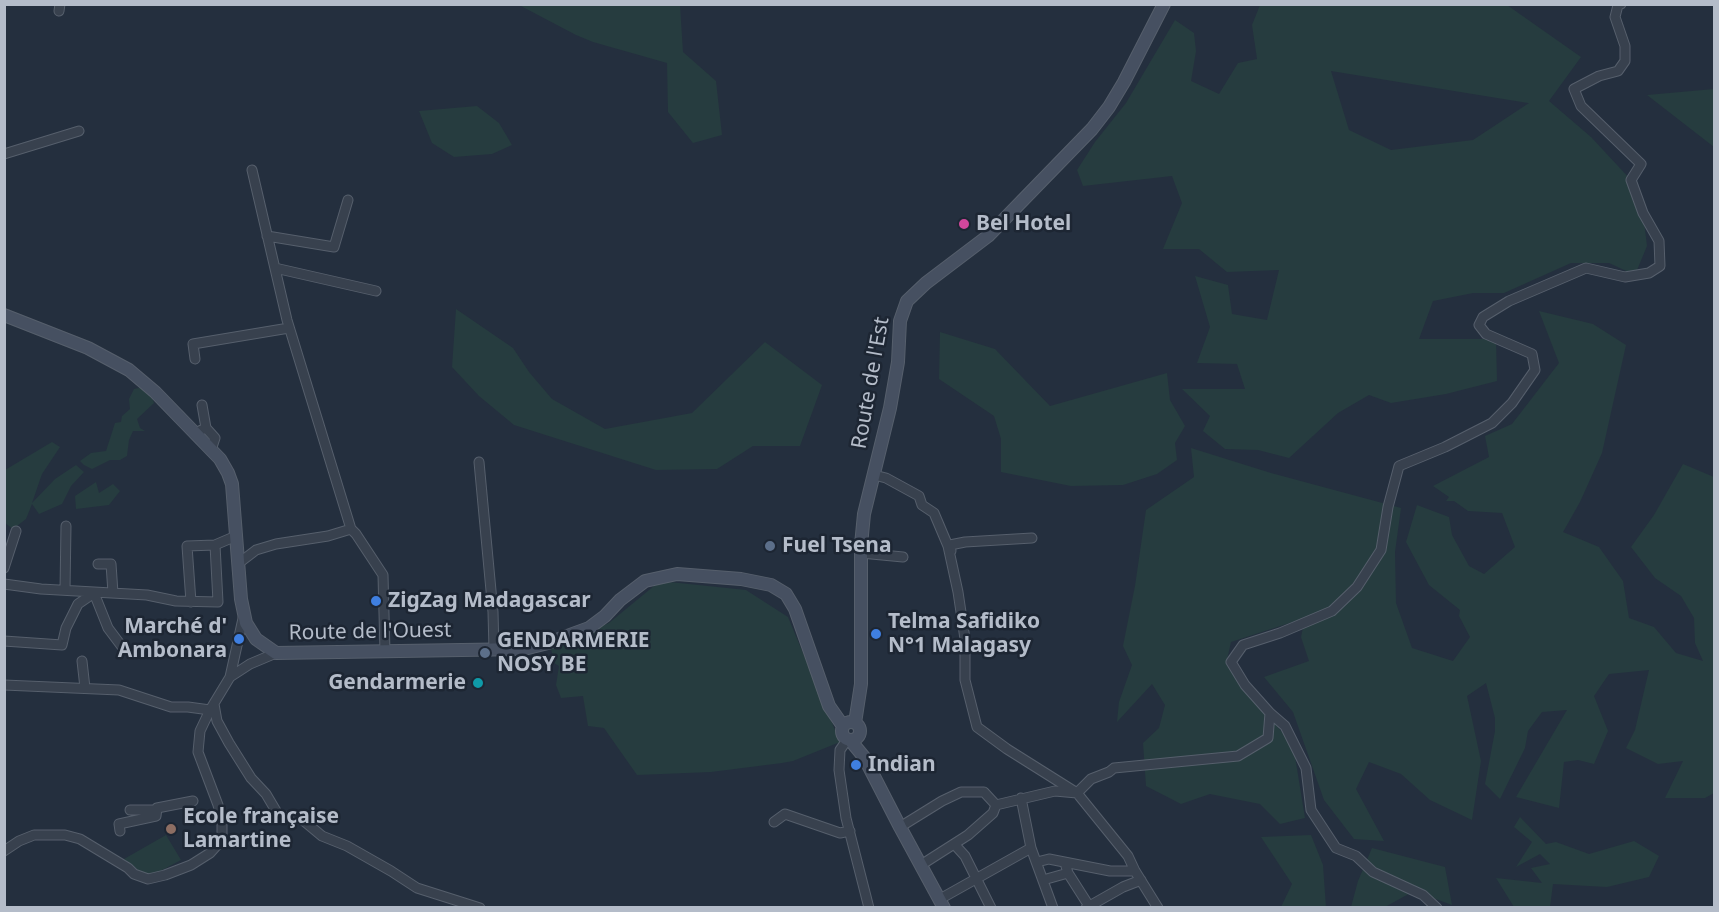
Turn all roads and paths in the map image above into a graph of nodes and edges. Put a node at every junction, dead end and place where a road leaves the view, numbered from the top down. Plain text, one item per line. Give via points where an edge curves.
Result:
1 (1164, 4) edge
2 (1621, 4) edge
3 (78, 131) dead end
4 (4, 154) edge
5 (252, 170) dead end
6 (348, 200) dead end
7 (267, 236) junction
8 (275, 268) junction
9 (376, 291) dead end
10 (4, 315) edge
11 (289, 328) junction
12 (195, 359) dead end
13 (202, 405) dead end
14 (200, 430) junction
15 (479, 462) dead end
16 (874, 475) junction
17 (66, 526) dead end
18 (351, 529) junction
19 (16, 531) dead end
20 (236, 536) junction
21 (1032, 538) dead end
22 (215, 545) junction
23 (861, 553) junction
24 (903, 557) dead end
25 (952, 559) junction
26 (239, 563) junction
27 (98, 564) dead end
28 (4, 568) edge
29 (4, 584) edge
30 (65, 590) junction
31 (94, 593) junction
32 (112, 593) junction
33 (190, 602) junction
34 (244, 614) junction
35 (4, 641) edge
36 (123, 648) dead end
37 (494, 650) junction
38 (385, 652) junction
39 (276, 653) junction
40 (82, 662) dead end
41 (230, 677) junction
42 (4, 686) edge
43 (85, 688) junction
44 (212, 707) junction
45 (1270, 713) junction
46 (852, 733) junction
47 (1077, 793) junction
48 (1021, 798) junction
49 (193, 801) dead end
50 (996, 805) junction
51 (131, 807) dead end
52 (157, 810) junction
53 (774, 822) dead end
54 (900, 827) junction
55 (120, 831) dead end
56 (850, 831) junction
57 (955, 844) junction
58 (1031, 848) junction
59 (4, 851) edge
60 (1036, 862) junction
61 (921, 864) junction
62 (1066, 868) junction
63 (1135, 871) junction
64 (976, 878) junction
65 (1043, 880) junction
66 (1142, 880) junction
67 (942, 903) edge
68 (869, 906) edge
69 (1088, 907) edge
70 (480, 908) edge
71 (991, 908) edge
72 (1053, 908) edge
73 (1158, 908) edge
74 (1437, 908) edge

1 - 16 main road, Route de l'Est via 1124,82 1092,129 988,236 908,301 900,321 892,399
2 - 45 street via 1615,17 1625,46 1625,61 1618,71 1574,89 1581,106 1641,164 1630,180 1659,241 1660,266 1650,273 1625,277 1586,267 1509,301 1483,317 1479,325 1486,334 1532,354 1535,370 1492,423 1399,466 1381,550 1357,587 1332,611 1243,645 1230,662
3 - 4 street
5 - 7 street
6 - 7 street via 334,247
7 - 8 street
8 - 9 street
8 - 11 street
10 - 14 main road, Route de l'Ouest via 88,348 129,370
11 - 12 street via 193,344
11 - 18 street
13 - 14 street
14 - 20 main road, Route de l'Ouest via 228,473
15 - 37 street
16 - 23 main road, Route de l'Est via 864,514
16 - 25 street via 919,496 922,505 934,513
17 - 30 street
18 - 26 street via 256,550
18 - 38 street via 383,575
19 - 28 street
20 - 22 street
20 - 26 main road, Route de l'Ouest
21 - 25 street via 950,545
22 - 33 street via 187,546
22 - 33 street via 218,602
23 - 24 street
23 - 46 main road, Route de l'Est via 861,684
25 - 47 street via 965,639 965,680 977,727
26 - 34 main road, Route de l'Ouest
27 - 32 street via 111,564
29 - 30 street
30 - 31 street
31 - 32 street
31 - 35 street via 78,604 62,645
31 - 36 street via 108,628
32 - 33 street
34 - 39 main road, Route de l'Ouest via 256,639
34 - 41 street
37 - 38 main road, Route de l'Ouest
37 - 46 main road, Route de l'Ouest via 524,649 588,628 645,581 677,574 759,582 786,594 795,609 829,706
38 - 39 main road, Route de l'Ouest
39 - 41 street
40 - 43 street
41 - 44 street
42 - 43 street
43 - 44 street via 119,690 171,706
44 - 59 street via 200,731 198,752 222,822 222,836 210,853 191,865 148,879 80,839 65,835 34,835
44 - 70 street via 229,743 279,816 304,821 322,836 347,846 417,888
45 - 47 street via 1268,738 1238,756 1114,768 1090,779
45 - 74 street via 1285,726 1306,768 1311,810 1336,848 1356,856 1373,872 1423,895
46 - 54 main road
46 - 56 street, Route de l'Est via 840,750 839,770
47 - 48 street via 1056,791
47 - 63 street via 1119,844
48 - 50 street
48 - 58 street
49 - 52 street
50 - 54 street via 984,792 961,792
50 - 57 street via 993,813
51 - 52 street
52 - 55 street via 156,816 119,824
53 - 56 street via 785,814 840,833
54 - 61 main road
56 - 68 street, Route de l'Est
57 - 61 street
57 - 64 street
58 - 60 street
58 - 64 street
60 - 62 street via 1048,859
60 - 65 street
61 - 67 main road
62 - 63 street
62 - 65 street
62 - 69 street
63 - 66 street
64 - 67 street
64 - 71 street
65 - 72 street
66 - 69 street
66 - 73 street

